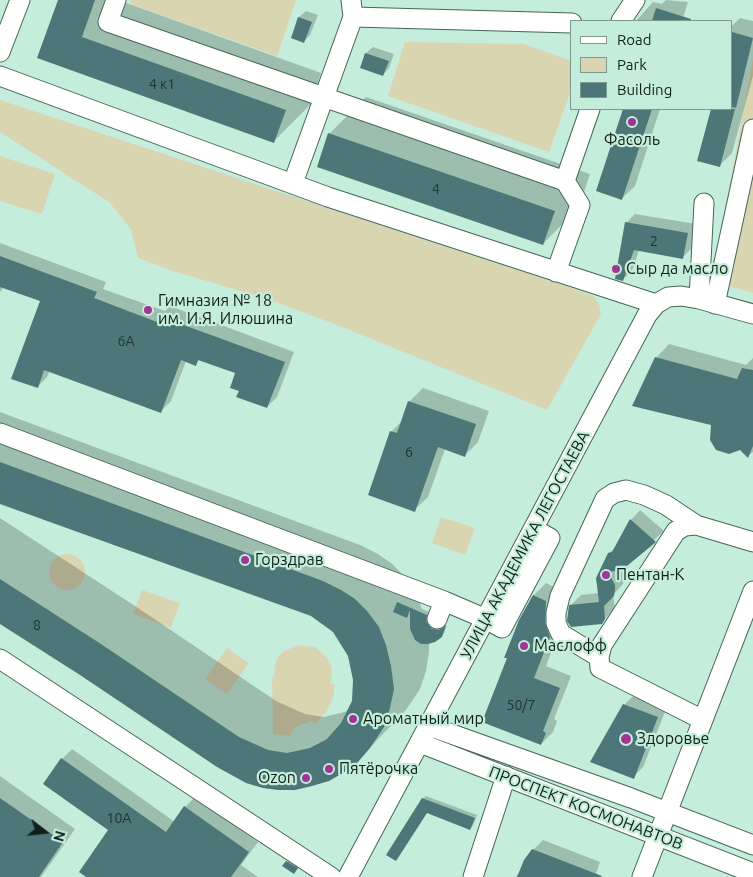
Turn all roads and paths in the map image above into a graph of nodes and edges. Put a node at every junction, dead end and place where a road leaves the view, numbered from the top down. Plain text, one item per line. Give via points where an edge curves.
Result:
1 (20, 0) edge
2 (116, 0) edge
3 (635, 0) edge
4 (352, 8) edge
5 (622, 20) edge
6 (570, 23) edge
7 (0, 52) edge
8 (0, 76) edge
9 (324, 97) junction
10 (590, 110) edge
11 (753, 130) edge
12 (565, 181) junction
13 (293, 183) junction
14 (704, 203) dead end
15 (556, 272) junction
16 (707, 302) junction
17 (656, 304) junction
18 (753, 314) edge
19 (0, 433) edge
20 (696, 525) junction
21 (753, 542) edge
22 (753, 591) edge
23 (486, 619) junction
24 (599, 657) junction
25 (0, 659) edge
26 (703, 720) junction
27 (429, 726) junction
28 (420, 742) junction
29 (506, 776) junction
30 (667, 812) junction
31 (658, 836) junction
32 (753, 845) edge
33 (753, 873) edge
34 (331, 877) edge
35 (348, 877) edge
36 (473, 877) edge
37 (642, 877) edge

1 - 7 street
2 - 9 street via 108,22
3 - 5 street
4 - 6 street
4 - 9 street
8 - 13 street
9 - 12 street
9 - 13 street
10 - 12 street
11 - 16 street
12 - 15 street via 580,205
13 - 15 street
14 - 16 street
15 - 17 street
16 - 17 street via 681,296 668,297
16 - 18 street
17 - 23 street, УЛИЦА АКАДЕМИКА ЛЕГОСТАЕВА via 647,315
19 - 23 street via 440,610
20 - 21 street
20 - 24 street via 676,531 602,645
20 - 24 street via 644,495 626,490 605,499 560,596 556,613 561,634
22 - 26 street
23 - 27 street, УЛИЦА АКАДЕМИКА ЛЕГОСТАЕВА
24 - 26 street via 600,668
25 - 34 street
26 - 30 street
27 - 28 street, УЛИЦА АКАДЕМИКА ЛЕГОСТАЕВА
27 - 30 street, ПРОСПЕКТ КОСМОНАВТОВ
28 - 29 street, ПРОСПЕКТ КОСМОНАВТОВ
28 - 35 street, УЛИЦА АКАДЕМИКА ЛЕГОСТАЕВА
29 - 31 street, ПРОСПЕКТ КОСМОНАВТОВ
29 - 36 street
30 - 31 street
30 - 32 street, ПРОСПЕКТ КОСМОНАВТОВ
31 - 33 street, ПРОСПЕКТ КОСМОНАВТОВ
31 - 37 street

